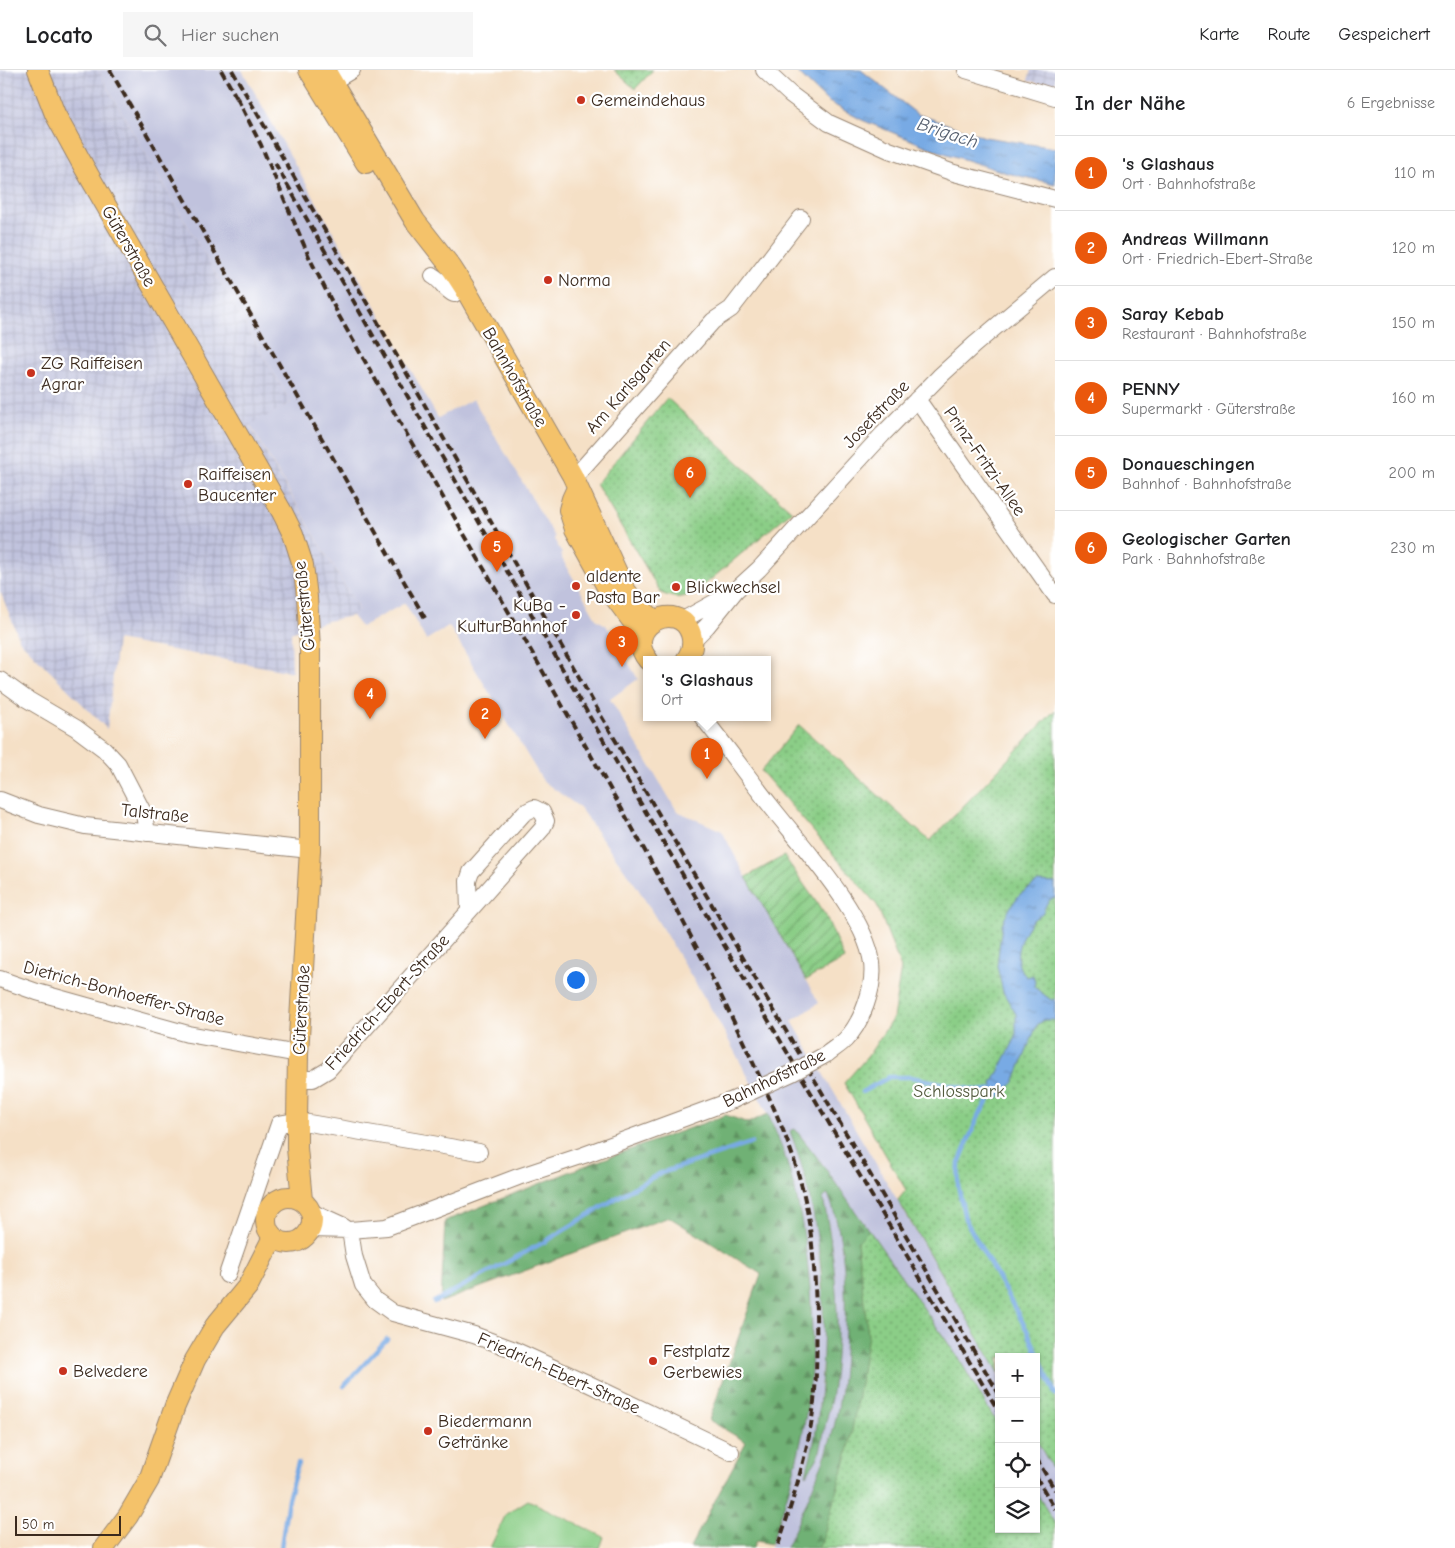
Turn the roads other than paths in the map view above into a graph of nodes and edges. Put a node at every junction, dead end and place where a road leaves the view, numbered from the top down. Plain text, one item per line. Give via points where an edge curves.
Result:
1 (38, 70) edge
2 (309, 70) edge
3 (352, 70) edge
4 (764, 70) edge
5 (966, 70) edge
6 (326, 80) edge
7 (1055, 97) edge
8 (1055, 199) edge
9 (802, 218) dead end
10 (433, 276) dead end
11 (1055, 277) edge
12 (454, 294) dead end
13 (917, 399) junction
14 (574, 481) junction
15 (736, 590) junction
16 (1055, 595) edge
17 (681, 621) junction
18 (648, 627) junction
19 (693, 640) junction
20 (645, 656) edge
21 (688, 656) edge
22 (0, 680) edge
23 (707, 721) edge
24 (0, 800) edge
25 (147, 833) junction
26 (310, 850) junction
27 (469, 910) junction
28 (0, 979) edge
29 (298, 1054) junction
30 (298, 1079) junction
31 (296, 1122) junction
32 (479, 1152) dead end
33 (303, 1210) junction
34 (350, 1230) junction
35 (282, 1240) junction
36 (227, 1275) dead end
37 (731, 1452) dead end
38 (104, 1548) edge

1 - 26 main road, Güterstraße via 84,168 293,534 303,566 310,649
2 - 6 main road, Bahnhofstraße
3 - 6 street
4 - 8 street via 790,94 837,127 889,150 954,172
5 - 7 street
6 - 14 main road, Bahnhofstraße via 415,221 464,287
9 - 14 street, Am Karlsgarten via 731,309 713,321
10 - 12 street
11 - 13 street, Josefstraße via 974,345
13 - 15 street, Josefstraße via 766,562
13 - 16 street, Prinz-Fritzi-Allee
14 - 18 main road, Bahnhofstraße via 625,590
15 - 17 street, Josefstraße
15 - 19 street, Josefstraße
17 - 18 main road via 668,617
17 - 19 main road
18 - 20 main road via 641,643
19 - 21 main road
22 - 25 street via 104,749 118,764 134,791 144,814
23 - 34 street, Bahnhofstraße, bridge via 826,877 865,938 872,964 870,988 859,1023 846,1040 828,1054 733,1100 387,1227
24 - 25 street, Talstraße via 39,815 85,826
25 - 26 street, Talstraße
26 - 29 main road, Güterstraße
27 - 27 street, Friedrich-Ebert-Straße via 542,829 546,821 542,812 534,808 524,813 471,872 468,881
27 - 30 street, Friedrich-Ebert-Straße via 328,1070 313,1078
28 - 29 street, Dietrich-Bonhoeffer-Straße via 188,1034
29 - 30 main road, Güterstraße
30 - 31 main road, Güterstraße
31 - 32 street
31 - 33 main road, Güterstraße
31 - 36 street via 279,1124
33 - 34 street, Bahnhofstraße
33 - 35 main road via 306,1236 299,1241
33 - 35 main road via 277,1200 270,1206 266,1222 268,1231
34 - 37 street, Friedrich-Ebert-Straße via 354,1256 364,1285 375,1300 393,1313 512,1349
35 - 38 main road via 215,1326 195,1360 149,1480

